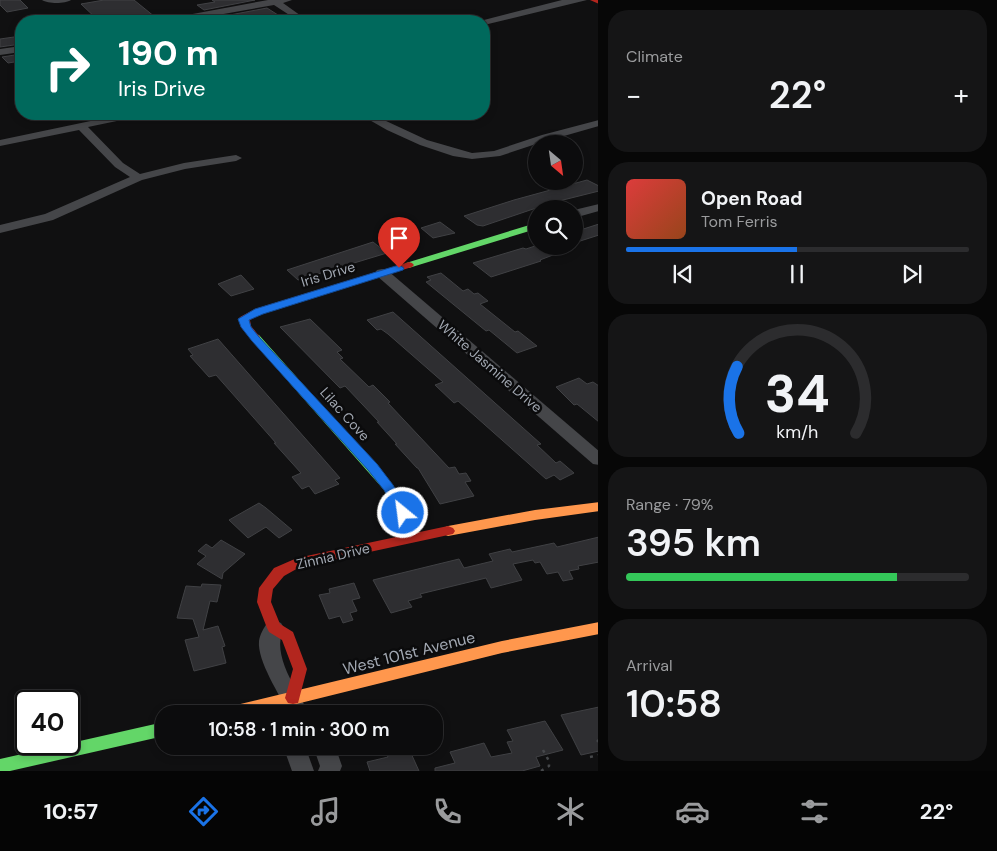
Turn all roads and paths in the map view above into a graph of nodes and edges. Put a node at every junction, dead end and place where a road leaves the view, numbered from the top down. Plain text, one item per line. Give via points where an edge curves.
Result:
1 (48, 0) edge
2 (67, 0) edge
3 (288, 0) edge
4 (574, 0) edge
5 (582, 0) edge
6 (593, 0) edge
7 (274, 1) edge
8 (84, 2) dead end
9 (598, 2) edge
10 (81, 5) dead end
11 (539, 9) junction
12 (203, 15) edge
13 (295, 15) edge
14 (490, 21) edge
15 (15, 50) edge
16 (0, 52) edge
17 (109, 120) edge
18 (377, 120) edge
19 (598, 123) edge
20 (81, 126) junction
21 (0, 143) edge
22 (236, 158) dead end
23 (138, 178) junction
24 (598, 207) edge
25 (583, 211) edge
26 (0, 228) edge
27 (528, 228) edge
28 (382, 273) junction
29 (244, 319) joint
30 (598, 460) edge
31 (598, 506) edge
32 (415, 537) junction
33 (274, 628) joint
34 (598, 628) edge
35 (295, 705) edge
36 (299, 705) edge
37 (155, 731) edge
38 (543, 750) dead end
39 (297, 755) edge
40 (327, 755) edge
41 (598, 756) edge
42 (590, 757) dead end
43 (0, 766) edge
44 (303, 771) edge
45 (329, 771) edge
46 (541, 771) edge

1 - 2 street
3 - 7 street
4 - 11 street
5 - 11 street
6 - 9 street
7 - 12 street
7 - 13 street
8 - 10 path
11 - 14 street
15 - 16 street
17 - 20 street
18 - 19 street via 470,157 496,155
20 - 21 street
20 - 23 street via 119,165
22 - 23 street via 184,166
23 - 26 street via 49,217
24 - 25 street
27 - 28 street, Iris Drive
28 - 29 street, Iris Drive via 259,311
28 - 30 street, White Jasmine Drive
29 - 32 street, Lilac Cove via 256,339 389,488
31 - 32 street, Zinnia Drive
32 - 33 street, Zinnia Drive via 285,568 265,588 264,602
33 - 35 street, Zinnia Drive via 269,641 279,674
34 - 36 street, West 101st Avenue via 502,647
37 - 43 street
38 - 46 path via 550,761 549,766
39 - 44 street
40 - 45 street via 331,766
41 - 42 path

